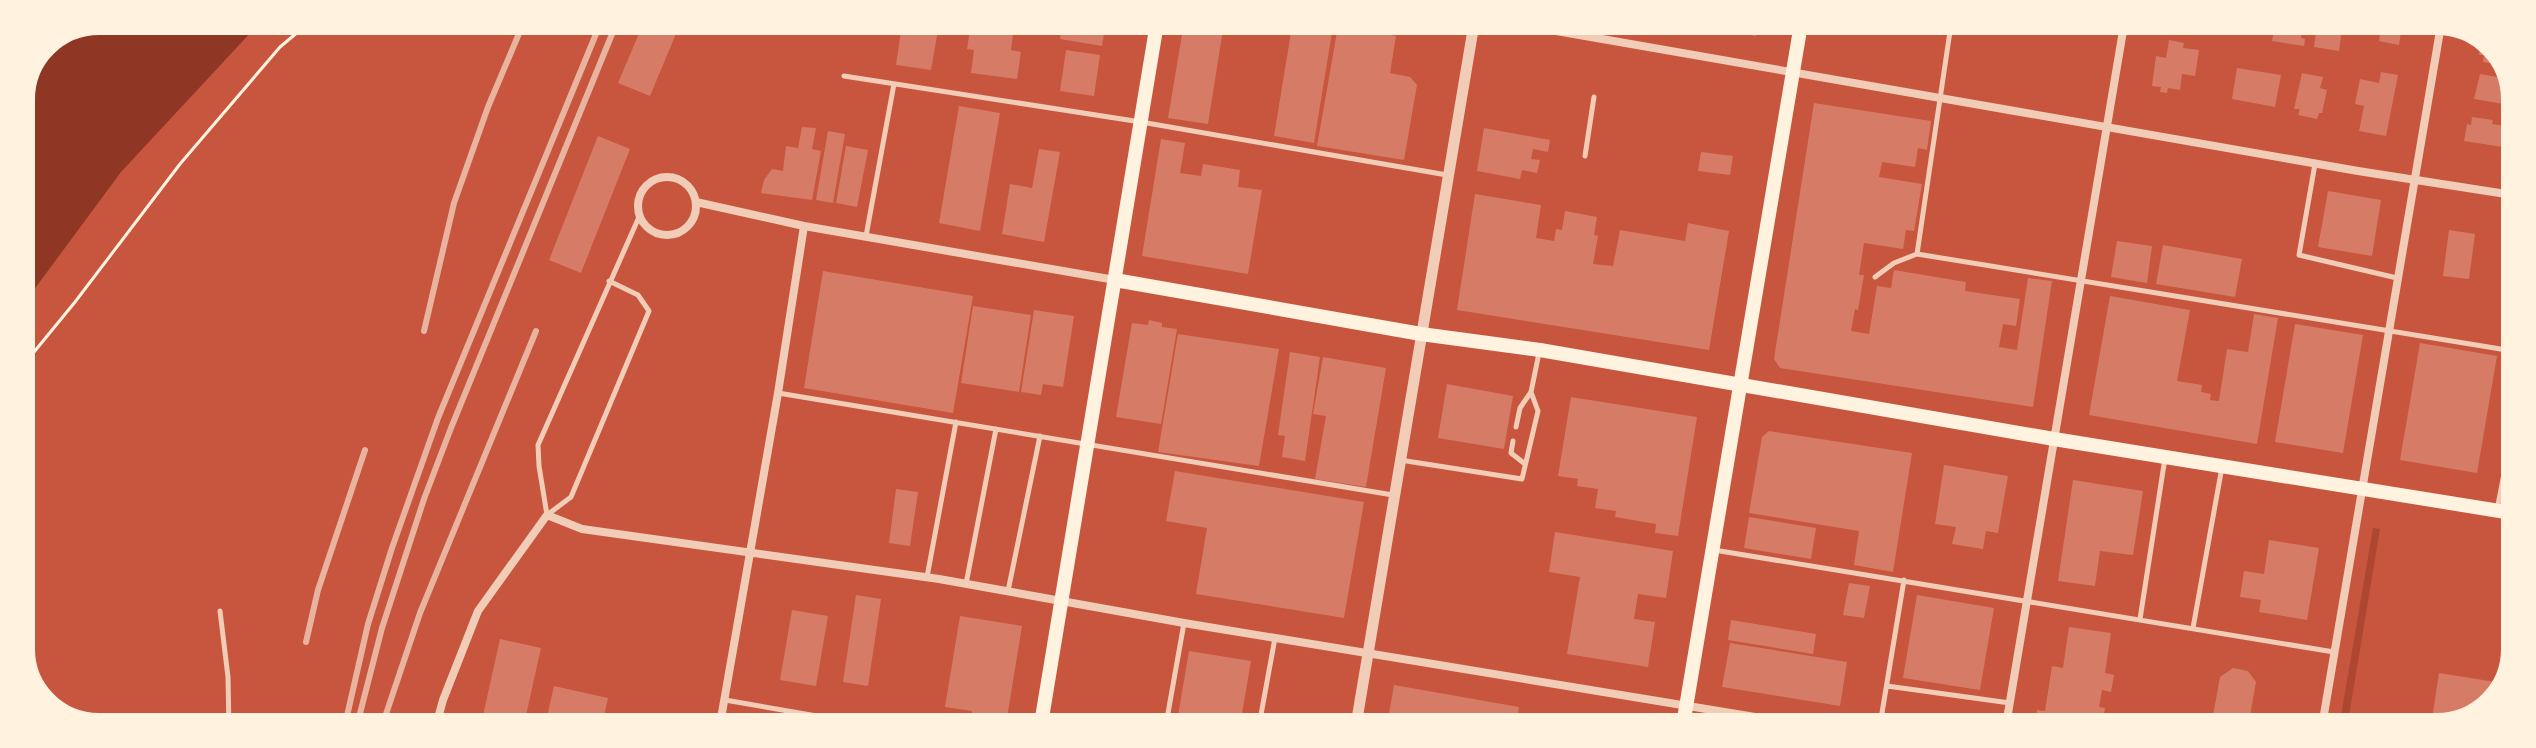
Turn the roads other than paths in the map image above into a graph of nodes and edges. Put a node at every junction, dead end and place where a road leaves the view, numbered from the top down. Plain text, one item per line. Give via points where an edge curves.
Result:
1 (1156, 30) edge
2 (1473, 30) edge
3 (1553, 30) edge
4 (1800, 30) edge
5 (1950, 30) edge
6 (2123, 30) edge
7 (2440, 30) edge
8 (1794, 71) junction
9 (844, 76) dead end
10 (894, 84) junction
11 (1594, 97) dead end
12 (1939, 97) junction
13 (1141, 122) junction
14 (2107, 126) junction
15 (1585, 156) dead end
16 (2315, 162) junction
17 (1449, 175) junction
18 (2415, 180) junction
19 (2506, 194) edge
20 (696, 202) junction
21 (639, 217) junction
22 (804, 226) junction
23 (866, 236) junction
24 (1917, 254) junction
25 (1875, 277) dead end
26 (2398, 278) junction
27 (1115, 280) junction
28 (2081, 280) junction
29 (609, 281) junction
30 (2390, 330) junction
31 (1421, 334) junction
32 (1540, 350) junction
33 (2506, 350) edge
34 (1740, 386) junction
35 (1531, 392) junction
36 (778, 393) junction
37 (956, 422) junction
38 (1516, 427) dead end
39 (996, 429) junction
40 (1040, 436) junction
41 (2054, 439) junction
42 (1513, 441) dead end
43 (1087, 444) junction
44 (2166, 457) junction
45 (1399, 460) junction
46 (1525, 464) junction
47 (2506, 464) edge
48 (2222, 466) junction
49 (2364, 489) junction
50 (1393, 495) junction
51 (2497, 511) junction
52 (2506, 512) edge
53 (547, 515) junction
54 (1713, 549) junction
55 (749, 552) junction
56 (927, 578) junction
57 (1904, 580) junction
58 (966, 584) junction
59 (1008, 591) junction
60 (1062, 600) junction
61 (2028, 600) junction
62 (220, 611) dead end
63 (2140, 619) junction
64 (1184, 623) junction
65 (2193, 628) junction
66 (1275, 637) junction
67 (1368, 652) junction
68 (2334, 652) junction
69 (1887, 686) junction
70 (724, 700) junction
71 (2010, 703) junction
72 (1686, 706) junction
73 (229, 718) edge
74 (438, 718) edge
75 (721, 718) edge
76 (828, 718) edge
77 (1042, 718) edge
78 (1167, 718) edge
79 (1260, 718) edge
80 (1357, 718) edge
81 (1684, 718) edge
82 (1760, 718) edge
83 (1881, 718) edge
84 (2007, 718) edge
85 (2323, 718) edge

1 - 13 main road
2 - 17 street
3 - 8 street
4 - 8 main road
5 - 12 lane
6 - 14 street
7 - 18 street
8 - 12 street
8 - 34 main road
9 - 10 lane
10 - 13 lane
10 - 23 lane
11 - 15 lane
12 - 14 street
12 - 24 lane
13 - 17 lane
13 - 27 main road
14 - 16 street
14 - 28 street
16 - 18 street
16 - 26 lane via 2299,255
17 - 31 street
18 - 19 street
18 - 26 street
20 - 21 street via 693,219 682,231 666,236 650,230
20 - 21 street via 683,182 659,177 645,186 637,201
20 - 22 street
21 - 29 lane
22 - 23 street
22 - 36 street
23 - 27 street
24 - 25 lane
24 - 28 lane
26 - 30 street
27 - 31 main road
27 - 43 main road
28 - 30 lane
28 - 41 street
29 - 53 lane via 538,445
29 - 53 lane via 638,295 649,311 571,497
30 - 33 lane
30 - 49 street
31 - 32 main road
31 - 45 street
32 - 34 main road
32 - 35 lane
34 - 41 main road
34 - 54 main road
35 - 38 lane
35 - 46 lane via 1538,411
36 - 37 lane
36 - 55 street
37 - 39 lane
37 - 56 lane
39 - 40 lane
39 - 58 lane
40 - 43 lane
40 - 59 lane
41 - 44 main road
41 - 61 street
42 - 46 lane via 1511,453
43 - 50 lane
43 - 60 main road
44 - 48 main road
44 - 63 lane
45 - 46 lane via 1522,479
45 - 50 street
47 - 51 lane
48 - 49 main road
48 - 65 lane
49 - 51 main road
49 - 68 street
50 - 67 street
51 - 52 main road
53 - 55 street via 582,529
53 - 74 street via 478,611
54 - 57 lane
54 - 72 main road
55 - 56 street
55 - 70 street
56 - 58 street
57 - 61 lane
57 - 69 lane
58 - 59 street
59 - 60 street
60 - 64 street
60 - 77 main road
61 - 63 lane
61 - 71 street
62 - 73 lane
63 - 65 lane
64 - 66 street
64 - 78 lane
65 - 68 lane
66 - 67 street
66 - 79 lane
67 - 72 street
67 - 80 street
68 - 85 street
69 - 71 lane
69 - 83 lane
70 - 75 street
70 - 76 lane
71 - 84 street
72 - 81 main road
72 - 82 street

